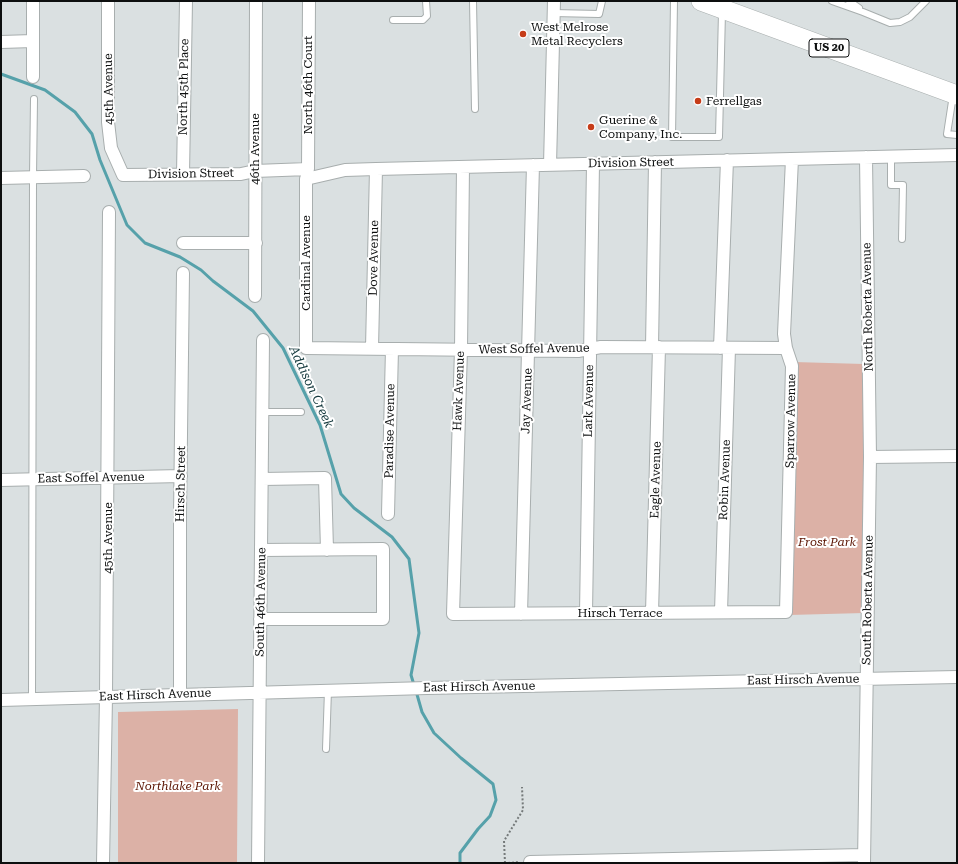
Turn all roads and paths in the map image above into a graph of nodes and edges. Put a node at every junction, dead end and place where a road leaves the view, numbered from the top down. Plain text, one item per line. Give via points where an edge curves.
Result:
1 (33, 1) edge
2 (108, 1) edge
3 (186, 1) edge
4 (256, 1) edge
5 (308, 1) edge
6 (426, 1) edge
7 (473, 1) edge
8 (602, 1) edge
9 (674, 1) edge
10 (701, 1) edge
11 (832, 1) edge
12 (849, 1) edge
13 (926, 1) edge
14 (554, 7) edge
15 (722, 8) junction
16 (863, 12) junction
17 (393, 20) dead end
18 (33, 41) junction
19 (1, 42) edge
20 (33, 77) dead end
21 (955, 94) edge
22 (34, 99) dead end
23 (474, 109) dead end
24 (957, 135) edge
25 (957, 155) edge
26 (866, 157) junction
27 (891, 157) junction
28 (792, 159) junction
29 (727, 160) junction
30 (655, 162) junction
31 (550, 164) junction
32 (593, 164) junction
33 (533, 165) junction
34 (463, 166) junction
35 (376, 168) junction
36 (255, 171) junction
37 (182, 174) junction
38 (307, 174) junction
39 (123, 175) joint
40 (84, 176) dead end
41 (32, 177) junction
42 (1, 178) edge
43 (109, 212) dead end
44 (902, 239) dead end
45 (183, 243) dead end
46 (256, 243) junction
47 (183, 273) dead end
48 (255, 296) dead end
49 (263, 340) dead end
50 (656, 347) junction
51 (306, 348) joint
52 (372, 348) junction
53 (724, 348) junction
54 (786, 348) junction
55 (392, 349) junction
56 (460, 349) junction
57 (590, 349) junction
58 (528, 350) junction
59 (262, 412) junction
60 (301, 412) dead end
61 (957, 456) edge
62 (870, 457) junction
63 (181, 476) junction
64 (108, 478) junction
65 (262, 479) junction
66 (1, 480) edge
67 (31, 480) junction
68 (388, 514) dead end
69 (261, 550) junction
70 (327, 550) junction
71 (721, 612) junction
72 (786, 612) joint
73 (652, 613) junction
74 (453, 614) joint
75 (521, 614) junction
76 (586, 614) junction
77 (260, 619) junction
78 (957, 677) edge
79 (866, 679) junction
80 (328, 690) junction
81 (260, 692) junction
82 (180, 695) junction
83 (106, 697) junction
84 (32, 699) junction
85 (1, 700) edge
86 (326, 749) dead end
87 (522, 787) dead end
88 (864, 859) edge
89 (530, 862) dead end
90 (103, 863) edge
91 (258, 863) edge
92 (505, 863) edge

1 - 18 street
2 - 39 street, 45th Avenue via 108,122 111,148
3 - 37 street, North 45th Place
4 - 36 street, 46th Avenue
5 - 38 street, North 46th Court
6 - 17 lane via 427,16 423,20
7 - 23 lane
8 - 14 lane via 599,14
9 - 15 lane via 672,138 720,138
10 - 15 main road, US 20
11 - 16 lane
12 - 16 lane
13 - 16 lane via 910,17 900,22 890,23
14 - 31 street
15 - 21 main road, US 20
18 - 19 street
18 - 20 street
21 - 24 lane via 947,134
22 - 41 lane
25 - 27 street, Division Street
26 - 27 street, Division Street
26 - 28 street, Division Street
26 - 62 street, North Roberta Avenue
27 - 44 lane via 891,185 903,185
28 - 29 street, Division Street
28 - 54 street, Sparrow Avenue via 784,334
29 - 30 street, Division Street
29 - 53 street, Robin Avenue
30 - 32 street, Division Street
30 - 50 street, Eagle Avenue
31 - 32 street, Division Street
31 - 33 street, Division Street
32 - 57 street, Lark Avenue
33 - 34 street, Division Street
33 - 58 street, Jay Avenue
34 - 35 street, Division Street
34 - 56 street, Hawk Avenue
35 - 38 street, Division Street
35 - 52 street, Dove Avenue
36 - 37 street, Division Street via 241,174
36 - 38 street, Division Street
36 - 46 street, 46th Avenue
37 - 39 street, Division Street
38 - 51 street, Cardinal Avenue
40 - 41 street
41 - 42 street
41 - 67 lane
43 - 64 street, 45th Avenue
45 - 46 street
46 - 48 street, 46th Avenue
47 - 63 street, Hirsch Street
49 - 59 street, South 46th Avenue
50 - 53 street, West Soffel Avenue
50 - 57 street, West Soffel Avenue
50 - 73 street, Eagle Avenue
51 - 52 street, West Soffel Avenue
52 - 55 street, West Soffel Avenue
53 - 54 street, West Soffel Avenue
53 - 71 street, Robin Avenue
54 - 72 street, Sparrow Avenue via 792,366
55 - 56 street, West Soffel Avenue
55 - 68 street, Paradise Avenue
56 - 58 street, West Soffel Avenue
56 - 74 street, Hawk Avenue
57 - 58 street, West Soffel Avenue
57 - 76 street, Lark Avenue
58 - 75 street, Jay Avenue
59 - 60 lane
59 - 65 street, South 46th Avenue
61 - 62 street
62 - 79 street, South Roberta Avenue
63 - 64 street, East Soffel Avenue
63 - 82 street, Hirsch Street
64 - 67 street, East Soffel Avenue
64 - 83 street, 45th Avenue
65 - 69 street, South 46th Avenue
65 - 70 street via 325,478
66 - 67 street, East Soffel Avenue
67 - 84 lane
69 - 70 street
69 - 77 street, South 46th Avenue
70 - 77 street via 383,549 383,619
71 - 72 street, Hirsch Terrace
71 - 73 street, Hirsch Terrace
73 - 76 street, Hirsch Terrace
74 - 75 street, Hirsch Terrace
75 - 76 street, Hirsch Terrace
77 - 81 street, South 46th Avenue
78 - 79 street, East Hirsch Avenue
79 - 80 street, East Hirsch Avenue
79 - 88 street, South Roberta Avenue
80 - 81 street, East Hirsch Avenue
80 - 86 lane
81 - 82 street, East Hirsch Avenue
81 - 91 street, South 46th Avenue
82 - 83 street, East Hirsch Avenue
83 - 84 street, East Hirsch Avenue
83 - 90 street, 45th Avenue
84 - 85 street, East Hirsch Avenue
87 - 92 path via 523,810 504,841
88 - 89 street

